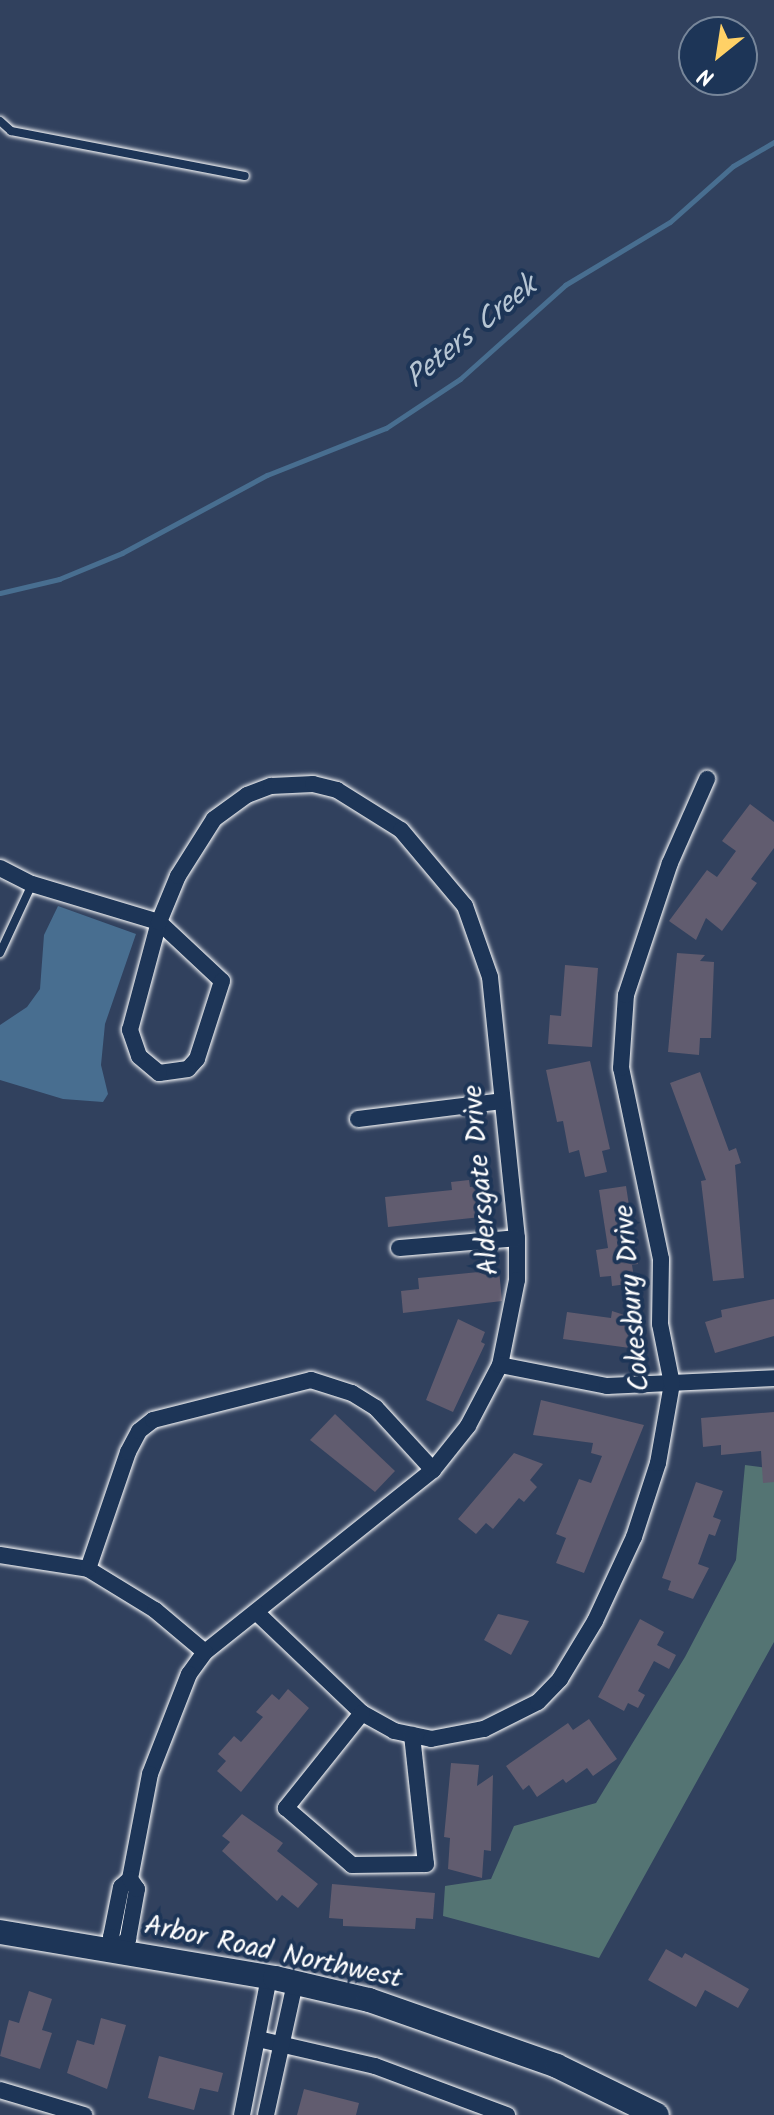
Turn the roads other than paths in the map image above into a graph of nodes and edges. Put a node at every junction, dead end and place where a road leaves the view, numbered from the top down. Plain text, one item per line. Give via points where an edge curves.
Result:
1 (0, 121) edge
2 (245, 176) dead end
3 (707, 779) dead end
4 (0, 868) edge
5 (32, 884) junction
6 (159, 922) junction
7 (0, 953) edge
8 (502, 1101) junction
9 (358, 1119) dead end
10 (517, 1238) junction
11 (399, 1248) dead end
12 (500, 1365) junction
13 (774, 1378) edge
14 (672, 1384) junction
15 (433, 1470) junction
16 (0, 1555) edge
17 (88, 1569) junction
18 (256, 1612) junction
19 (205, 1652) junction
20 (362, 1713) junction
21 (412, 1735) junction
22 (0, 1932) edge
23 (117, 1950) junction
24 (269, 1977) junction
25 (295, 1983) junction
26 (258, 2039) junction
27 (282, 2045) junction
28 (0, 2090) edge
29 (624, 2108) edge
30 (84, 2115) edge
31 (242, 2115) edge
32 (266, 2115) edge
33 (507, 2115) edge
34 (657, 2115) edge

1 - 2 lane via 11,131
3 - 14 street, Cokesbury Drive via 641,942 626,995 621,1068 658,1243 660,1324
4 - 5 street
5 - 6 street
5 - 7 lane
6 - 6 street, Aldersgate Drive via 130,1030 147,1066 174,1073 197,1059 222,981
6 - 8 street, Aldersgate Drive via 194,846 226,808 288,783 337,790 420,847 465,906 490,977
8 - 9 street
8 - 10 street, Aldersgate Drive
10 - 11 street
10 - 12 street, Aldersgate Drive via 512,1321
12 - 14 street via 607,1386
12 - 15 street, Aldersgate Drive via 468,1426
13 - 14 street
14 - 21 street, Cokesbury Drive via 658,1463 634,1537 595,1621 560,1679 538,1702 484,1729 455,1737
15 - 17 street via 376,1408 331,1384 311,1380 153,1420 139,1431 128,1452
15 - 18 street, Aldersgate Drive
16 - 17 street
17 - 19 street via 155,1610
18 - 19 street, Aldersgate Drive
18 - 20 street, Cokesbury Drive
19 - 23 street, Aldersgate Drive via 189,1674 150,1774 130,1879 121,1887 111,1937
20 - 21 street, Cokesbury Drive
20 - 21 street via 286,1808 352,1865 426,1864
22 - 23 street, Arbor Road Northwest
23 - 24 street, Arbor Road Northwest
24 - 25 street, Arbor Road Northwest
24 - 26 street
25 - 27 street
25 - 29 street, Arbor Road Northwest via 462,2030 557,2066
26 - 27 street
26 - 31 street
27 - 32 street
27 - 33 street via 375,2066
28 - 30 street
29 - 34 street, Arbor Road Northwest

